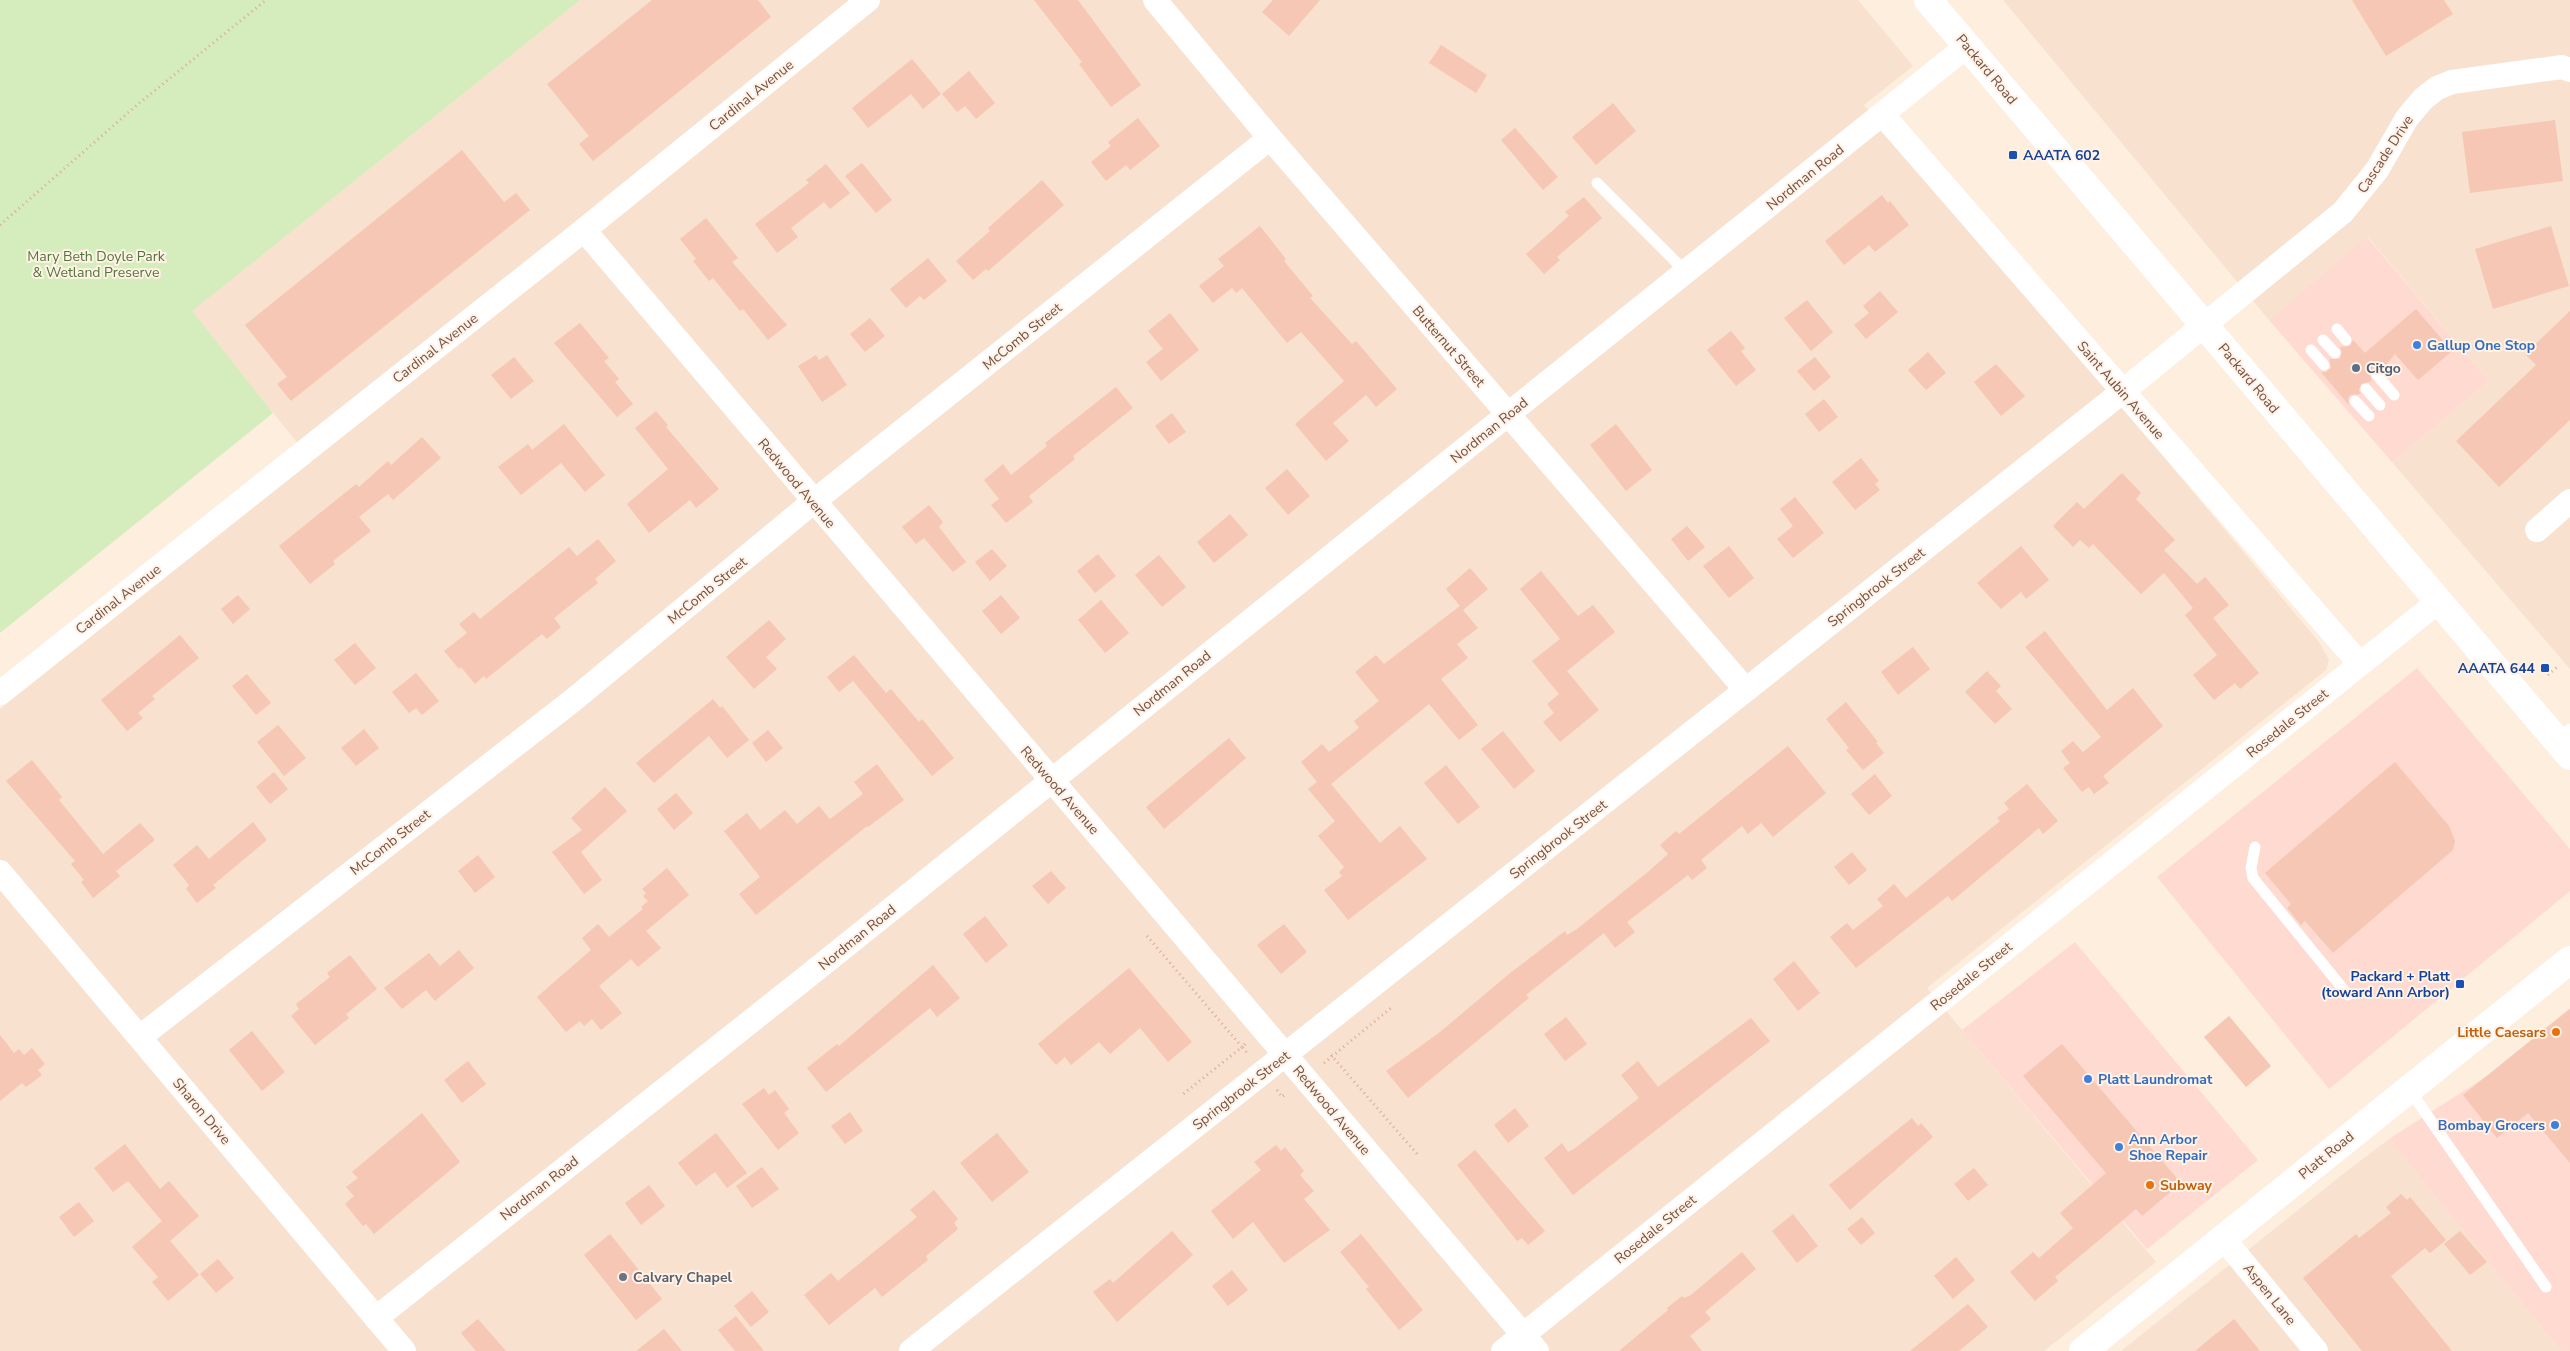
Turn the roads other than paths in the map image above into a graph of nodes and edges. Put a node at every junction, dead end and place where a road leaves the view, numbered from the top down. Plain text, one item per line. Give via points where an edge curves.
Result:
1 (868, 0) edge
2 (1155, 0) edge
3 (1928, 0) edge
4 (1967, 46) junction
5 (2570, 70) edge
6 (1883, 115) junction
7 (1270, 138) junction
8 (1596, 183) dead end
9 (584, 230) junction
10 (1686, 272) junction
11 (2204, 324) junction
12 (2337, 329) dead end
13 (2323, 340) dead end
14 (2346, 340) dead end
15 (2311, 350) dead end
16 (2334, 353) dead end
17 (2324, 365) dead end
18 (2377, 375) dead end
19 (2366, 389) dead end
20 (2122, 392) junction
21 (2394, 395) dead end
22 (2355, 401) dead end
23 (2380, 405) dead end
24 (1508, 414) junction
25 (2369, 416) dead end
26 (814, 502) junction
27 (2570, 502) edge
28 (2537, 530) dead end
29 (2439, 601) junction
30 (2360, 664) junction
31 (1746, 690) junction
32 (0, 693) edge
33 (2565, 742) edge
34 (1051, 779) junction
35 (2255, 847) dead end
36 (0, 872) edge
37 (2570, 960) edge
38 (2348, 995) dead end
39 (140, 1037) junction
40 (1286, 1055) junction
41 (2409, 1089) junction
42 (2224, 1238) junction
43 (2546, 1287) dead end
44 (376, 1318) junction
45 (1530, 1343) edge
46 (404, 1351) edge
47 (911, 1351) edge
48 (1503, 1351) edge
49 (2083, 1351) edge
50 (2316, 1351) edge

1 - 9 street, Cardinal Avenue
2 - 7 street, Butternut Street
3 - 4 main road, Packard Road
4 - 6 street, Nordman Road
4 - 11 main road, Packard Road
5 - 11 street, Cascade Drive via 2562,68 2452,82 2437,88 2407,118 2377,170 2343,212
6 - 10 street, Nordman Road
6 - 20 street, Saint Aubin Avenue
7 - 24 street, Butternut Street
7 - 26 street, McComb Street
8 - 10 lane
9 - 26 street, Redwood Avenue
9 - 32 street, Cardinal Avenue
10 - 24 street, Nordman Road
11 - 20 street, Springbrook Street
11 - 29 main road, Packard Road
12 - 14 lane
13 - 16 lane
15 - 17 lane
18 - 21 lane
19 - 23 lane
20 - 30 street, Saint Aubin Avenue
20 - 31 street, Springbrook Street
22 - 25 lane
24 - 31 street, Butternut Street
24 - 34 street, Nordman Road
26 - 34 street, Redwood Avenue
26 - 39 street, McComb Street via 572,701
27 - 28 street
29 - 30 street, Rosedale Street
29 - 33 main road, Packard Road
30 - 45 street, Rosedale Street
31 - 40 street, Springbrook Street
34 - 40 street, Redwood Avenue
34 - 44 street, Nordman Road
35 - 38 lane via 2251,868 2256,884
36 - 39 street, Sharon Drive
37 - 41 main road, Platt Road
39 - 44 street, Sharon Drive
40 - 45 street, Redwood Avenue
40 - 47 street, Springbrook Street
41 - 42 main road, Platt Road
41 - 43 lane
42 - 49 main road, Platt Road
42 - 50 street, Aspen Lane
44 - 46 street, Sharon Drive
45 - 48 street, Rosedale Street

